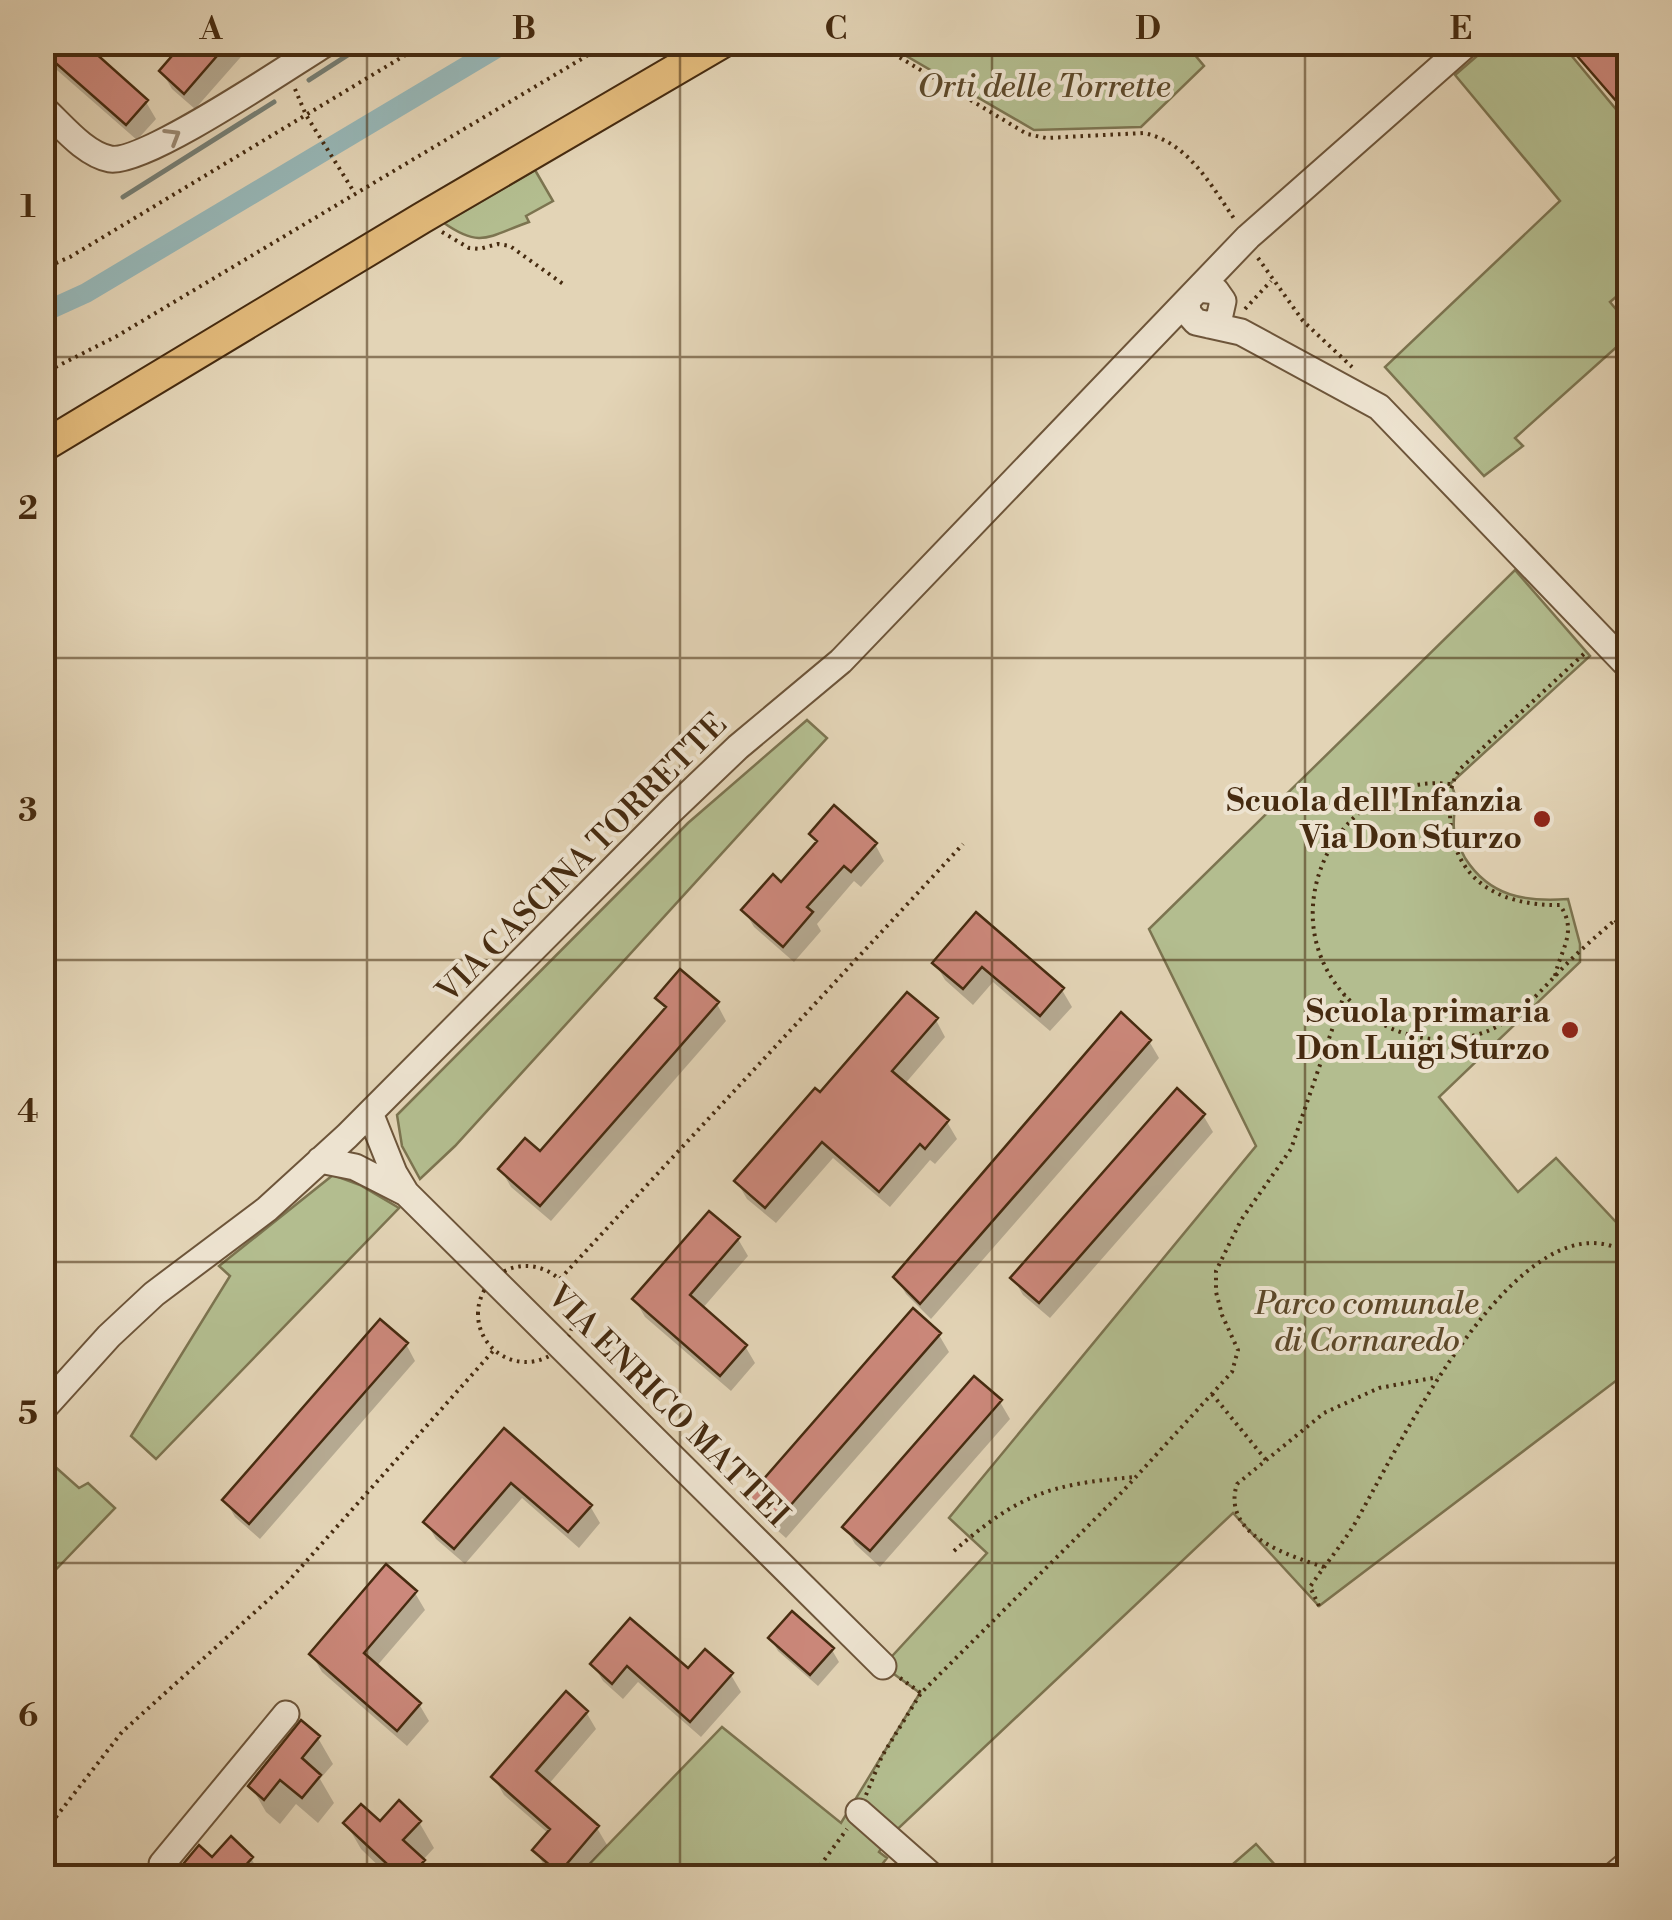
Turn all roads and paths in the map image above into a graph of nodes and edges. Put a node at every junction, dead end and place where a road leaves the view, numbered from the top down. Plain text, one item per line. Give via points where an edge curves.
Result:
1 (328, 42) edge
2 (427, 42) edge
3 (610, 42) edge
4 (723, 42) edge
5 (874, 42) edge
6 (1470, 42) edge
7 (42, 107) edge
8 (306, 116) junction
9 (354, 192) junction
10 (422, 218) junction
11 (1248, 238) junction
12 (42, 269) edge
13 (563, 284) dead end
14 (1206, 307) junction
15 (42, 374) edge
16 (1360, 376) dead end
17 (42, 447) edge
18 (1601, 638) junction
19 (1630, 668) edge
20 (1450, 784) junction
21 (963, 844) dead end
22 (1630, 906) edge
23 (1615, 920) junction
24 (1630, 935) edge
25 (1555, 976) junction
26 (1344, 995) junction
27 (370, 1114) junction
28 (320, 1160) junction
29 (406, 1193) junction
30 (1630, 1255) edge
31 (560, 1280) dead end
32 (494, 1350) dead end
33 (1438, 1378) junction
34 (1212, 1394) junction
35 (42, 1410) edge
36 (1266, 1460) junction
37 (1135, 1478) junction
38 (954, 1551) dead end
39 (1324, 1566) junction
40 (1318, 1606) dead end
41 (883, 1666) dead end
42 (286, 1714) dead end
43 (859, 1812) junction
44 (42, 1835) edge
45 (1630, 1862) edge
46 (177, 1878) edge
47 (811, 1878) edge
48 (934, 1878) edge
49 (1611, 1878) edge

7 -> 1 street via 84,146 126,159
2 - 8 path
3 - 9 path
4 - 10 main road
5 - 11 path via 1027,134 1158,136 1203,174
6 - 11 street
8 - 9 path
8 - 12 path
9 - 15 path via 118,336
10 - 13 path via 469,248 510,246
10 - 17 main road
11 - 14 street via 1226,258
11 - 16 path via 1303,321
14 - 18 street via 1379,407
14 - 27 street, VIA CASCINA TORRETTE via 1153,338 841,661 686,797
18 - 19 street
18 - 20 path
20 - 25 path via 1454,845 1472,874 1503,898 1560,904 1564,910 1570,929
20 - 26 path via 1416,784 1372,802 1335,838 1322,864 1313,923 1321,955
21 - 31 path
22 - 23 path
23 - 24 path
23 - 25 path
25 - 26 path via 1506,1022 1448,1039 1394,1032
26 - 34 path via 1291,1149 1241,1220 1216,1271 1222,1316 1238,1350 1232,1372
27 - 28 street, VIA CASCINA TORRETTE
27 - 29 street, VIA ENRICO MATTEI
28 - 29 street, VIA ENRICO MATTEI via 355,1167
28 - 35 street, VIA CASCINA TORRETTE via 154,1294
29 - 41 street, VIA ENRICO MATTEI
30 - 33 path via 1598,1245 1542,1257 1495,1302
32 - 44 path via 286,1584 122,1732
33 - 36 path via 1380,1388 1324,1413
33 - 39 path
34 - 36 path
34 - 37 path
36 - 39 path via 1237,1484 1234,1513 1273,1548
37 - 38 path via 1085,1481 1022,1499
37 - 43 path via 921,1693 882,1756
39 - 40 path via 1310,1587
42 - 46 street via 162,1864
43 - 47 path
43 - 48 street
45 - 49 street

